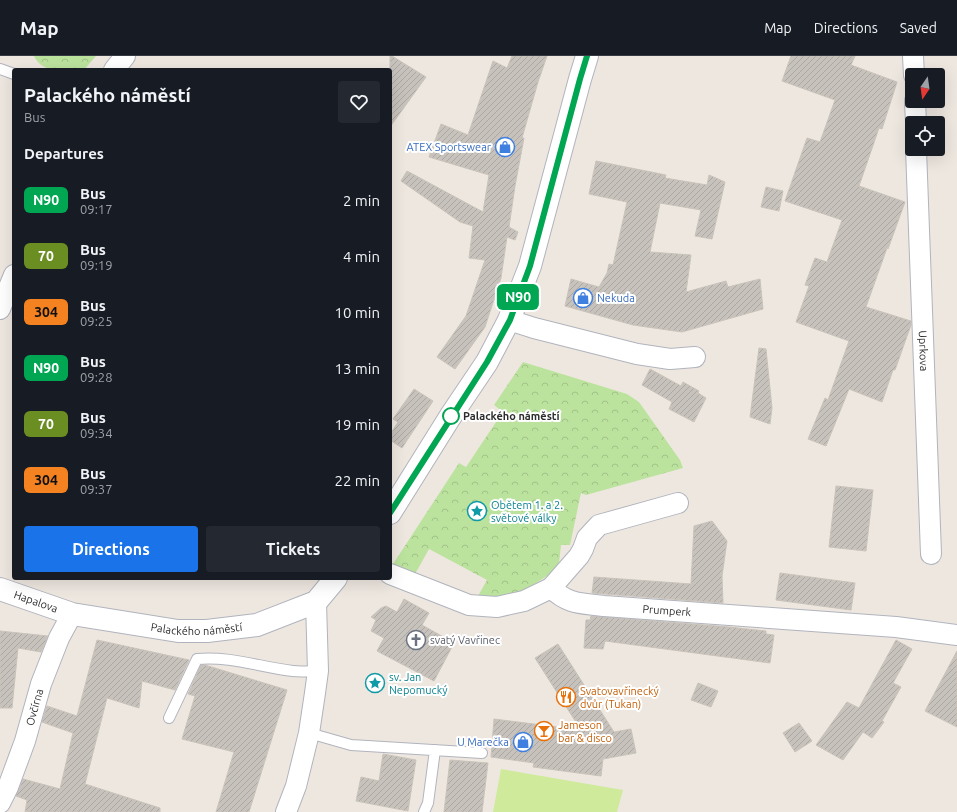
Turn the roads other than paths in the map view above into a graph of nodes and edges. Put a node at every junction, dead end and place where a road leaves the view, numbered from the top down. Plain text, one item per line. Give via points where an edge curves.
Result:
1 (125, 56) edge
2 (587, 56) edge
3 (913, 56) edge
4 (116, 68) edge
5 (914, 68) edge
6 (0, 69) edge
7 (12, 73) edge
8 (916, 156) edge
9 (12, 282) edge
10 (6, 304) edge
11 (510, 320) junction
12 (695, 357) dead end
13 (678, 503) dead end
14 (392, 510) edge
15 (932, 554) dead end
16 (392, 575) edge
17 (334, 580) edge
18 (551, 588) junction
19 (0, 589) edge
20 (316, 602) junction
21 (72, 614) junction
22 (957, 635) edge
23 (318, 671) junction
24 (169, 718) dead end
25 (308, 733) junction
26 (435, 750) junction
27 (482, 753) dead end
28 (0, 803) edge
29 (286, 812) edge
30 (424, 812) edge

1 - 4 street
2 - 11 street via 530,266
3 - 5 street
6 - 7 lane
8 - 15 street, Uprkova
9 - 10 street
11 - 12 street via 636,354 670,359
11 - 14 street via 487,362
13 - 18 street via 599,526 587,538 579,556
16 - 18 street via 470,604 498,607 524,601
17 - 20 street, Palackého náměstí
18 - 22 street, Prumperk via 561,597 573,602 604,606 896,627
19 - 21 street, Hapalova
20 - 21 street, Palackého náměstí via 257,625 207,631 178,631
20 - 23 street
21 - 28 street, Ovčírna via 56,645 8,787
23 - 24 lane via 294,671 226,659 197,659
23 - 25 street
25 - 26 lane via 351,746
25 - 29 street via 296,786
26 - 27 lane
26 - 30 lane via 428,803

